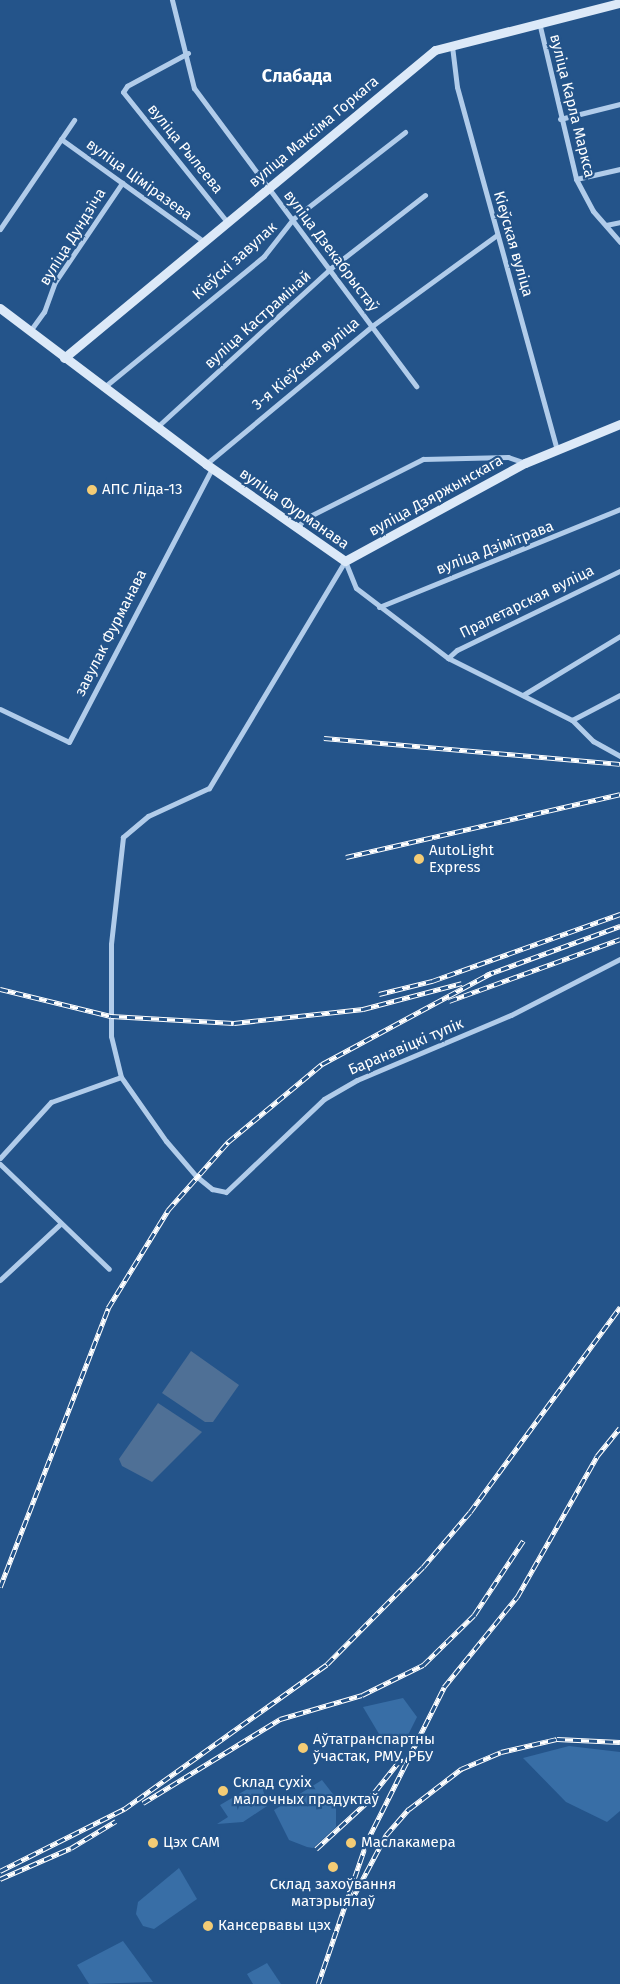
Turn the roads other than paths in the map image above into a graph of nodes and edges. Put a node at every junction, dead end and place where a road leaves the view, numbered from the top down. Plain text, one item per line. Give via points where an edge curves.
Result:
1 (172, 0) edge
2 (615, 2) edge
3 (538, 22) junction
4 (452, 45) junction
5 (188, 53) junction
6 (620, 104) edge
7 (560, 119) junction
8 (74, 120) dead end
9 (405, 132) dead end
10 (61, 139) junction
11 (620, 170) edge
12 (576, 179) junction
13 (122, 183) junction
14 (268, 189) junction
15 (425, 195) dead end
16 (294, 219) junction
17 (227, 222) junction
18 (620, 222) edge
19 (606, 225) junction
20 (0, 229) edge
21 (497, 235) junction
22 (203, 242) junction
23 (620, 242) edge
24 (331, 268) junction
25 (0, 308) edge
26 (372, 326) junction
27 (29, 331) junction
28 (64, 358) junction
29 (416, 386) dead end
30 (103, 388) junction
31 (620, 424) edge
32 (156, 428) junction
33 (557, 449) junction
34 (525, 463) junction
35 (209, 466) junction
36 (620, 510) edge
37 (298, 526) junction
38 (345, 561) junction
39 (620, 571) edge
40 (379, 607) junction
41 (620, 636) edge
42 (448, 658) junction
43 (523, 695) junction
44 (620, 695) edge
45 (0, 709) edge
46 (572, 720) junction
47 (620, 756) edge
48 (620, 959) edge
49 (122, 1077) junction
50 (0, 1158) edge
51 (0, 1164) edge
52 (60, 1224) junction
53 (109, 1269) dead end
54 (0, 1280) edge

1 - 5 street
2 - 3 street, вуліца Максіма Горкага
3 - 4 street, вуліца Максіма Горкага
3 - 7 street, вуліца Карла Маркса
4 - 14 street, вуліца Максіма Горкага via 435,50
4 - 21 street, Кіеўская вуліца via 457,87
5 - 14 street, вуліца Дзекабрыстаў via 194,88
5 - 17 street, вуліца Рылеева via 123,92
6 - 7 street
7 - 12 street, вуліца Карла Маркса
8 - 10 street
9 - 16 street, Кіеўскі завулак
10 - 13 street, вуліца Ціміразева
10 - 20 street
11 - 12 street
12 - 19 street, вуліца Карла Маркса
13 - 22 street, вуліца Ціміразева
13 - 27 street, вуліца Дундзіча via 55,282 44,312
14 - 16 street, вуліца Дзекабрыстаў
14 - 17 street, вуліца Максіма Горкага
15 - 24 street, вуліца Кастрамінай
16 - 24 street, вуліца Дзекабрыстаў
16 - 30 street, Кіеўскі завулак via 264,256
17 - 22 street, вуліца Максіма Горкага
18 - 19 street
19 - 23 street, вуліца Карла Маркса
21 - 26 street, 3-я Кіеўская вуліца
21 - 33 street, Кіеўская вуліца
22 - 28 street, вуліца Максіма Горкага
24 - 26 street, вуліца Дзекабрыстаў
24 - 32 street, вуліца Кастрамінай
25 - 27 street, вуліца Фурманава
26 - 29 street, вуліца Дзекабрыстаў
26 - 35 street, 3-я Кіеўская вуліца
27 - 28 street, вуліца Фурманава
28 - 30 street, вуліца Фурманава
30 - 32 street, вуліца Фурманава
31 - 33 street, вуліца Дзяржынскага
32 - 35 street, вуліца Фурманава
33 - 34 street, вуліца Дзяржынскага
34 - 37 street via 508,457 423,459 306,518
34 - 38 street, вуліца Дзяржынскага
35 - 37 street, вуліца Фурманава
35 - 45 street, завулак Фурманава via 69,742
36 - 40 street, вуліца Дзімітрава
37 - 38 street, вуліца Фурманава
38 - 40 street, вуліца Фурманава via 356,588
38 - 49 street via 209,788 148,816 123,836 114,894 110,1005 111,1036
39 - 42 street, Пралетарская вуліца via 457,650
40 - 42 street, вуліца Фурманава
41 - 43 street
42 - 43 street, вуліца Фурманава
43 - 46 street, вуліца Фурманава
44 - 46 street
46 - 47 street, вуліца Фурманава via 593,741
48 - 49 street, Баранавіцкі тупік via 511,1015 357,1080 324,1099 226,1192 212,1189 196,1176
49 - 50 street via 51,1102
51 - 52 street
52 - 53 street
52 - 54 street

